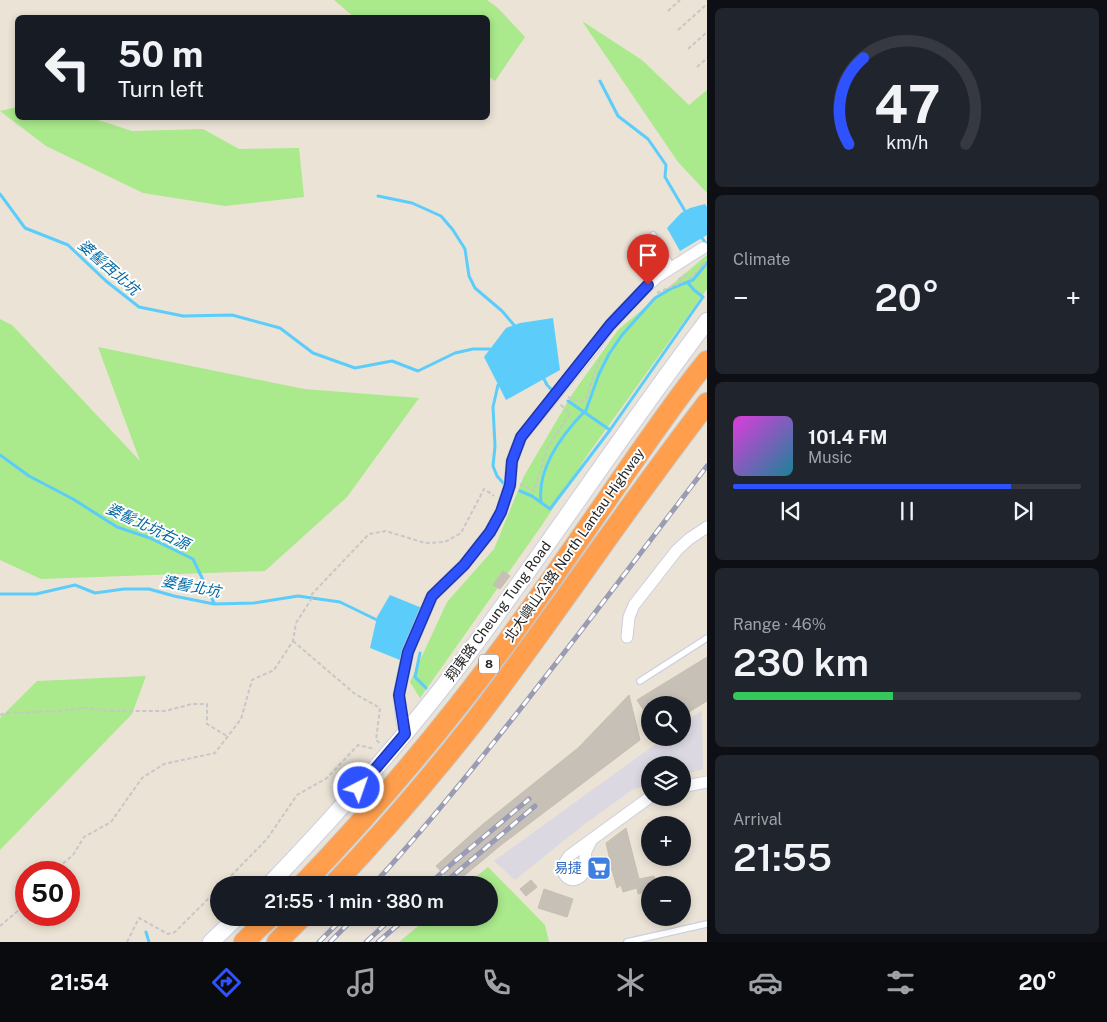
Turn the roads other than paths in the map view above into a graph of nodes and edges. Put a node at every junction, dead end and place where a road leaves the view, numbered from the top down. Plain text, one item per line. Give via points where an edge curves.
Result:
1 (653, 235) dead end
2 (703, 248) dead end
3 (672, 266) junction
4 (707, 322) edge
5 (707, 362) edge
6 (707, 403) edge
7 (707, 528) edge
8 (627, 638) dead end
9 (707, 638) edge
10 (640, 681) dead end
11 (405, 734) junction
12 (707, 782) edge
13 (691, 785) edge
14 (641, 804) edge
15 (591, 840) dead end
16 (277, 876) edge
17 (310, 876) edge
18 (341, 876) edge
19 (707, 924) edge
20 (228, 926) edge
21 (261, 926) edge
22 (293, 926) edge
23 (211, 942) edge
24 (244, 942) edge
25 (277, 942) edge
26 (627, 942) edge

1 - 3 lane
2 - 3 street
3 - 11 street via 640,293 610,325 521,437 512,461 510,485 501,512 464,565 432,596 408,652 399,695
4 - 11 main road, 翔東路 Cheung Tung Road via 489,626
5 - 17 highway, 北大嶼山公路 North Lantau Highway / 8 via 672,406 508,640 459,704 406,770
6 - 18 highway, 北大嶼山公路 North Lantau Highway / 8 via 474,722
7 - 8 street via 677,550 634,605
9 - 10 lane
11 - 16 main road, 翔東路 Cheung Tung Road
12 - 13 street
14 - 15 street
19 - 26 lane
20 - 23 main road
21 - 24 highway
22 - 25 highway

